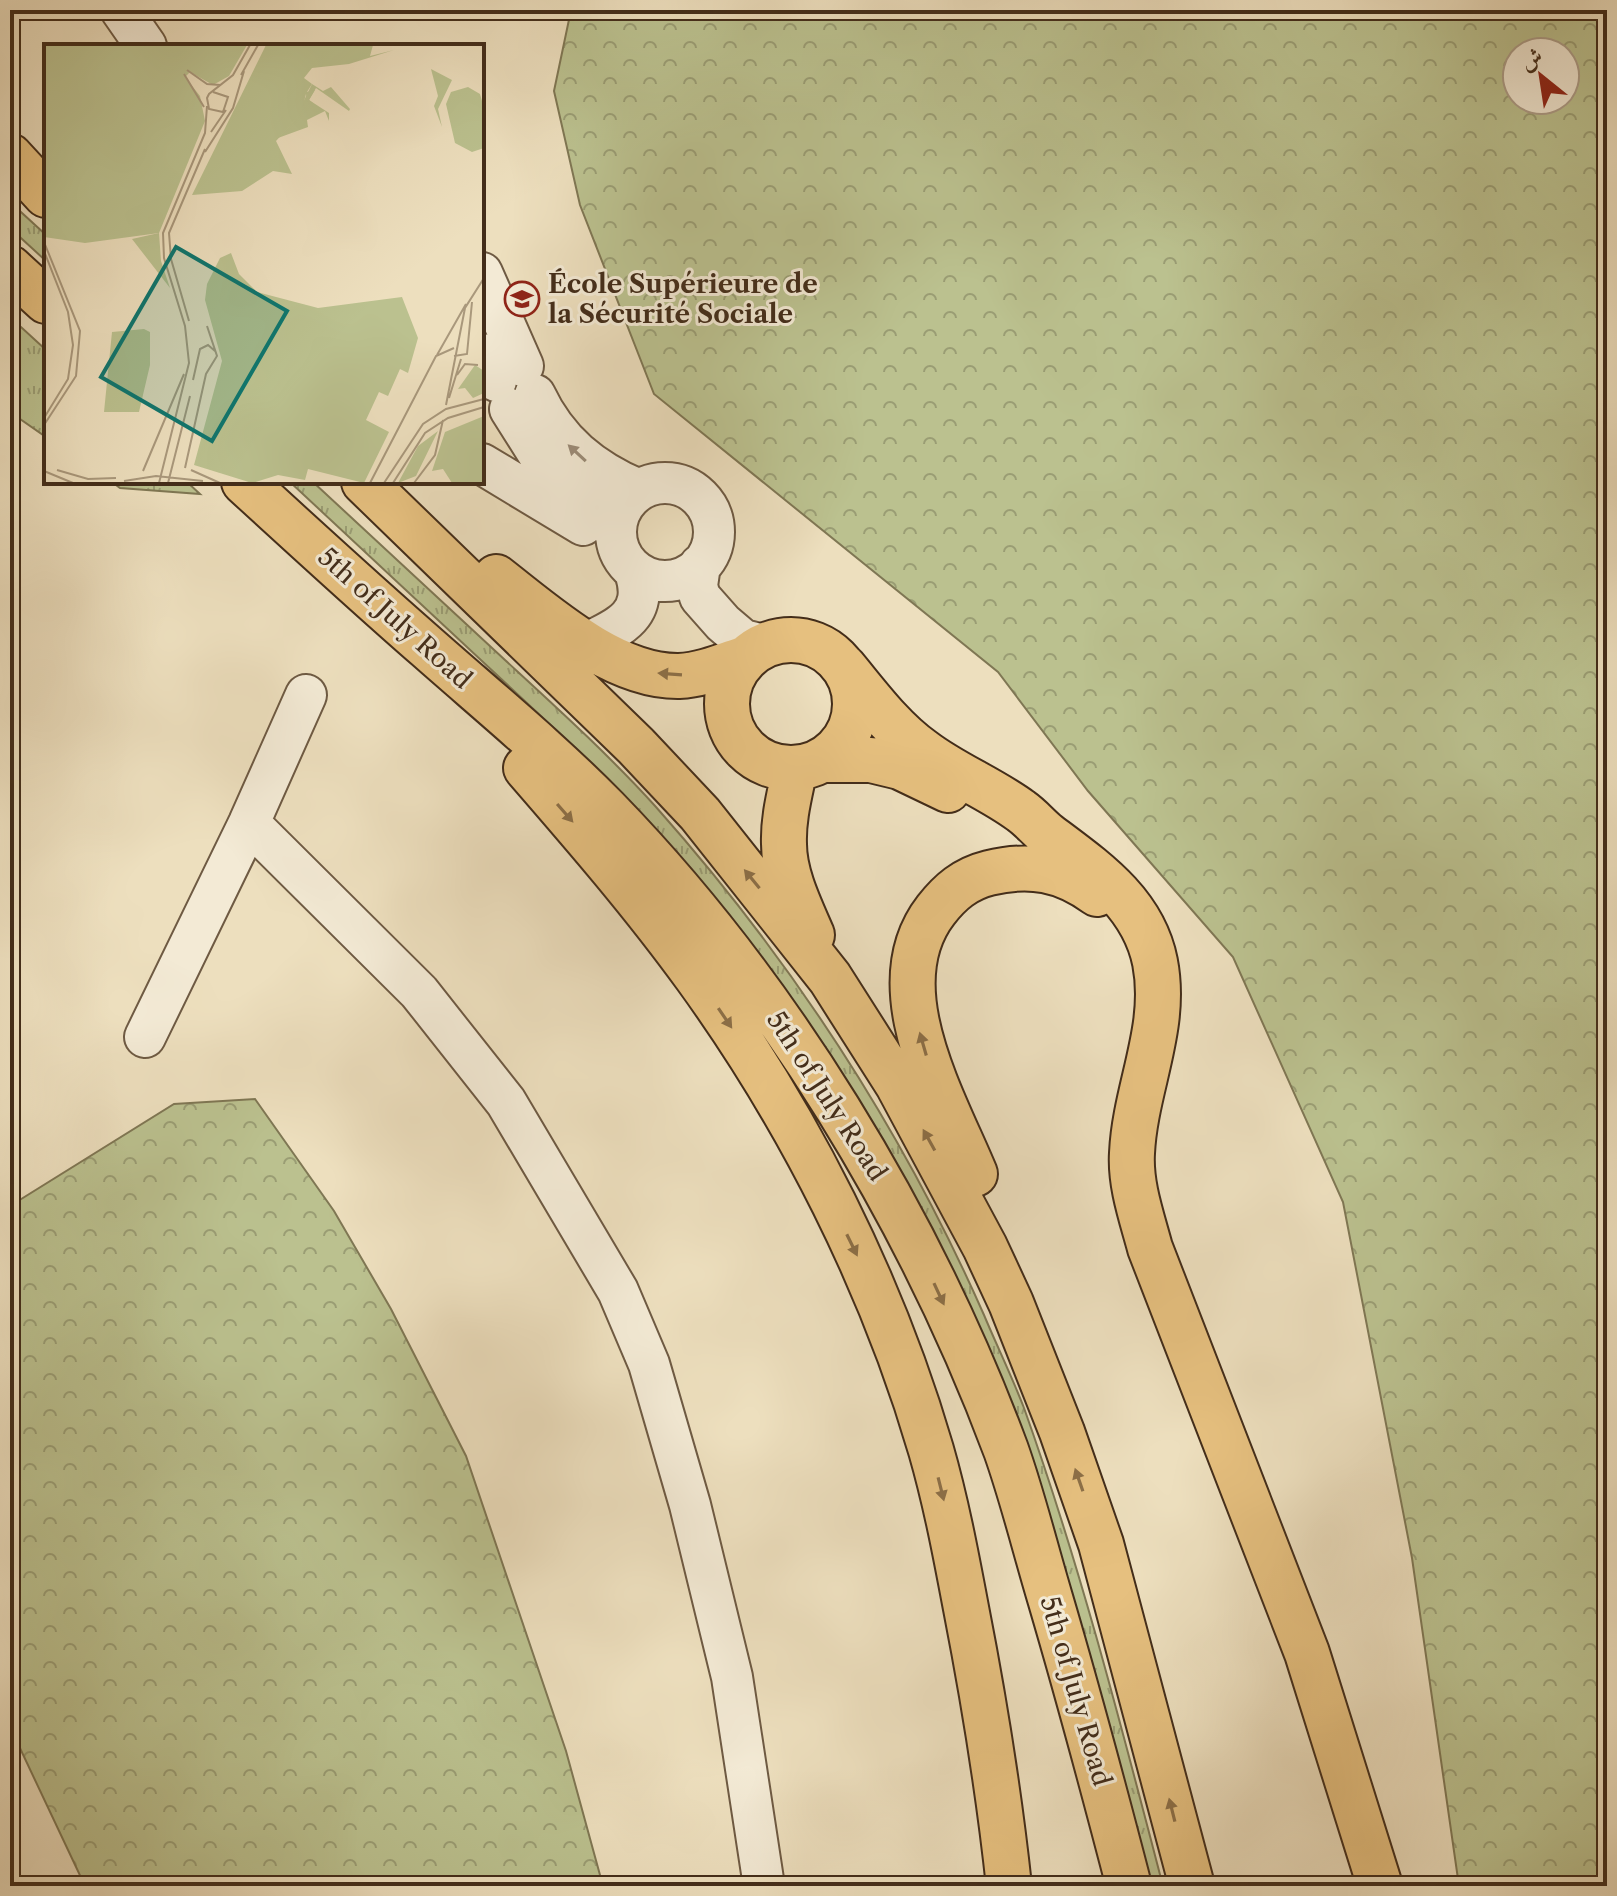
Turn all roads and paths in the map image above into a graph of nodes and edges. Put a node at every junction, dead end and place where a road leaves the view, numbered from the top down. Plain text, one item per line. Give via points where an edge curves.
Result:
1 (121, 10) edge
2 (145, 44) edge
3 (10, 156) edge
4 (44, 193) edge
5 (10, 268) edge
6 (484, 281) edge
7 (44, 299) edge
8 (509, 381) edge
9 (484, 465) edge
10 (246, 484) edge
11 (366, 484) edge
12 (376, 484) edge
13 (639, 490) junction
14 (623, 549) junction
15 (700, 565) junction
16 (404, 627) junction
17 (587, 643) junction
18 (755, 652) junction
19 (844, 667) junction
20 (306, 695) dead end
21 (808, 764) junction
22 (249, 823) junction
23 (1044, 833) junction
24 (1155, 961) junction
25 (830, 978) junction
26 (145, 1037) dead end
27 (1032, 1355) junction
28 (1101, 1544) junction
29 (1041, 1567) junction
30 (764, 1886) edge
31 (1009, 1886) edge
32 (1103, 1886) edge
33 (1129, 1886) edge
34 (1192, 1886) edge
35 (1222, 1886) edge
36 (1380, 1886) edge

1 - 2 street
3 - 4 highway
5 - 7 highway
6 - 8 street
13 -> 8 street via 582,459
8 - 14 street via 539,455
9 - 14 street
10 - 16 highway, 5th of July Road
25 -> 11 highway via 700,814
12 - 17 highway
13 - 14 street via 618,515
13 - 15 street via 671,483 701,497 714,528 712,545
14 - 15 street via 649,579 680,578
14 - 17 street via 640,587 639,602 628,619
15 - 18 street via 700,597
16 -> 29 highway, 5th of July Road via 606,809 764,999 885,1186 929,1273 1006,1452
16 -> 31 highway via 613,867 698,978 785,1115 838,1214 892,1337 939,1483 987,1718
18 -> 17 highway via 711,670 660,675 615,660
18 - 19 highway via 786,640 808,641
18 - 21 highway via 734,673 728,692 732,730 758,759 776,766
19 - 21 highway via 853,686 850,729 839,747
19 - 23 highway via 922,751 1022,811
20 - 22 street
21 - 23 highway via 871,760 900,767 1012,826
21 - 25 highway via 787,809 783,846 794,894
22 - 26 street
22 - 30 street via 419,992 506,1102 618,1291 649,1364 675,1509 732,1677
23 - 24 highway via 1121,893 1145,930
27 -> 24 highway via 991,1209 922,1048 912,962 926,922 951,891 979,875 1014,867 1078,880 1125,919
24 - 36 highway via 1159,1001 1131,1154 1136,1195 1150,1248 1307,1653
27 -> 25 highway via 953,1183
28 -> 27 highway
34 -> 28 highway
28 - 35 highway via 1149,1646 1183,1736
29 - 32 highway via 1061,1718
29 - 33 highway, 5th of July Road

